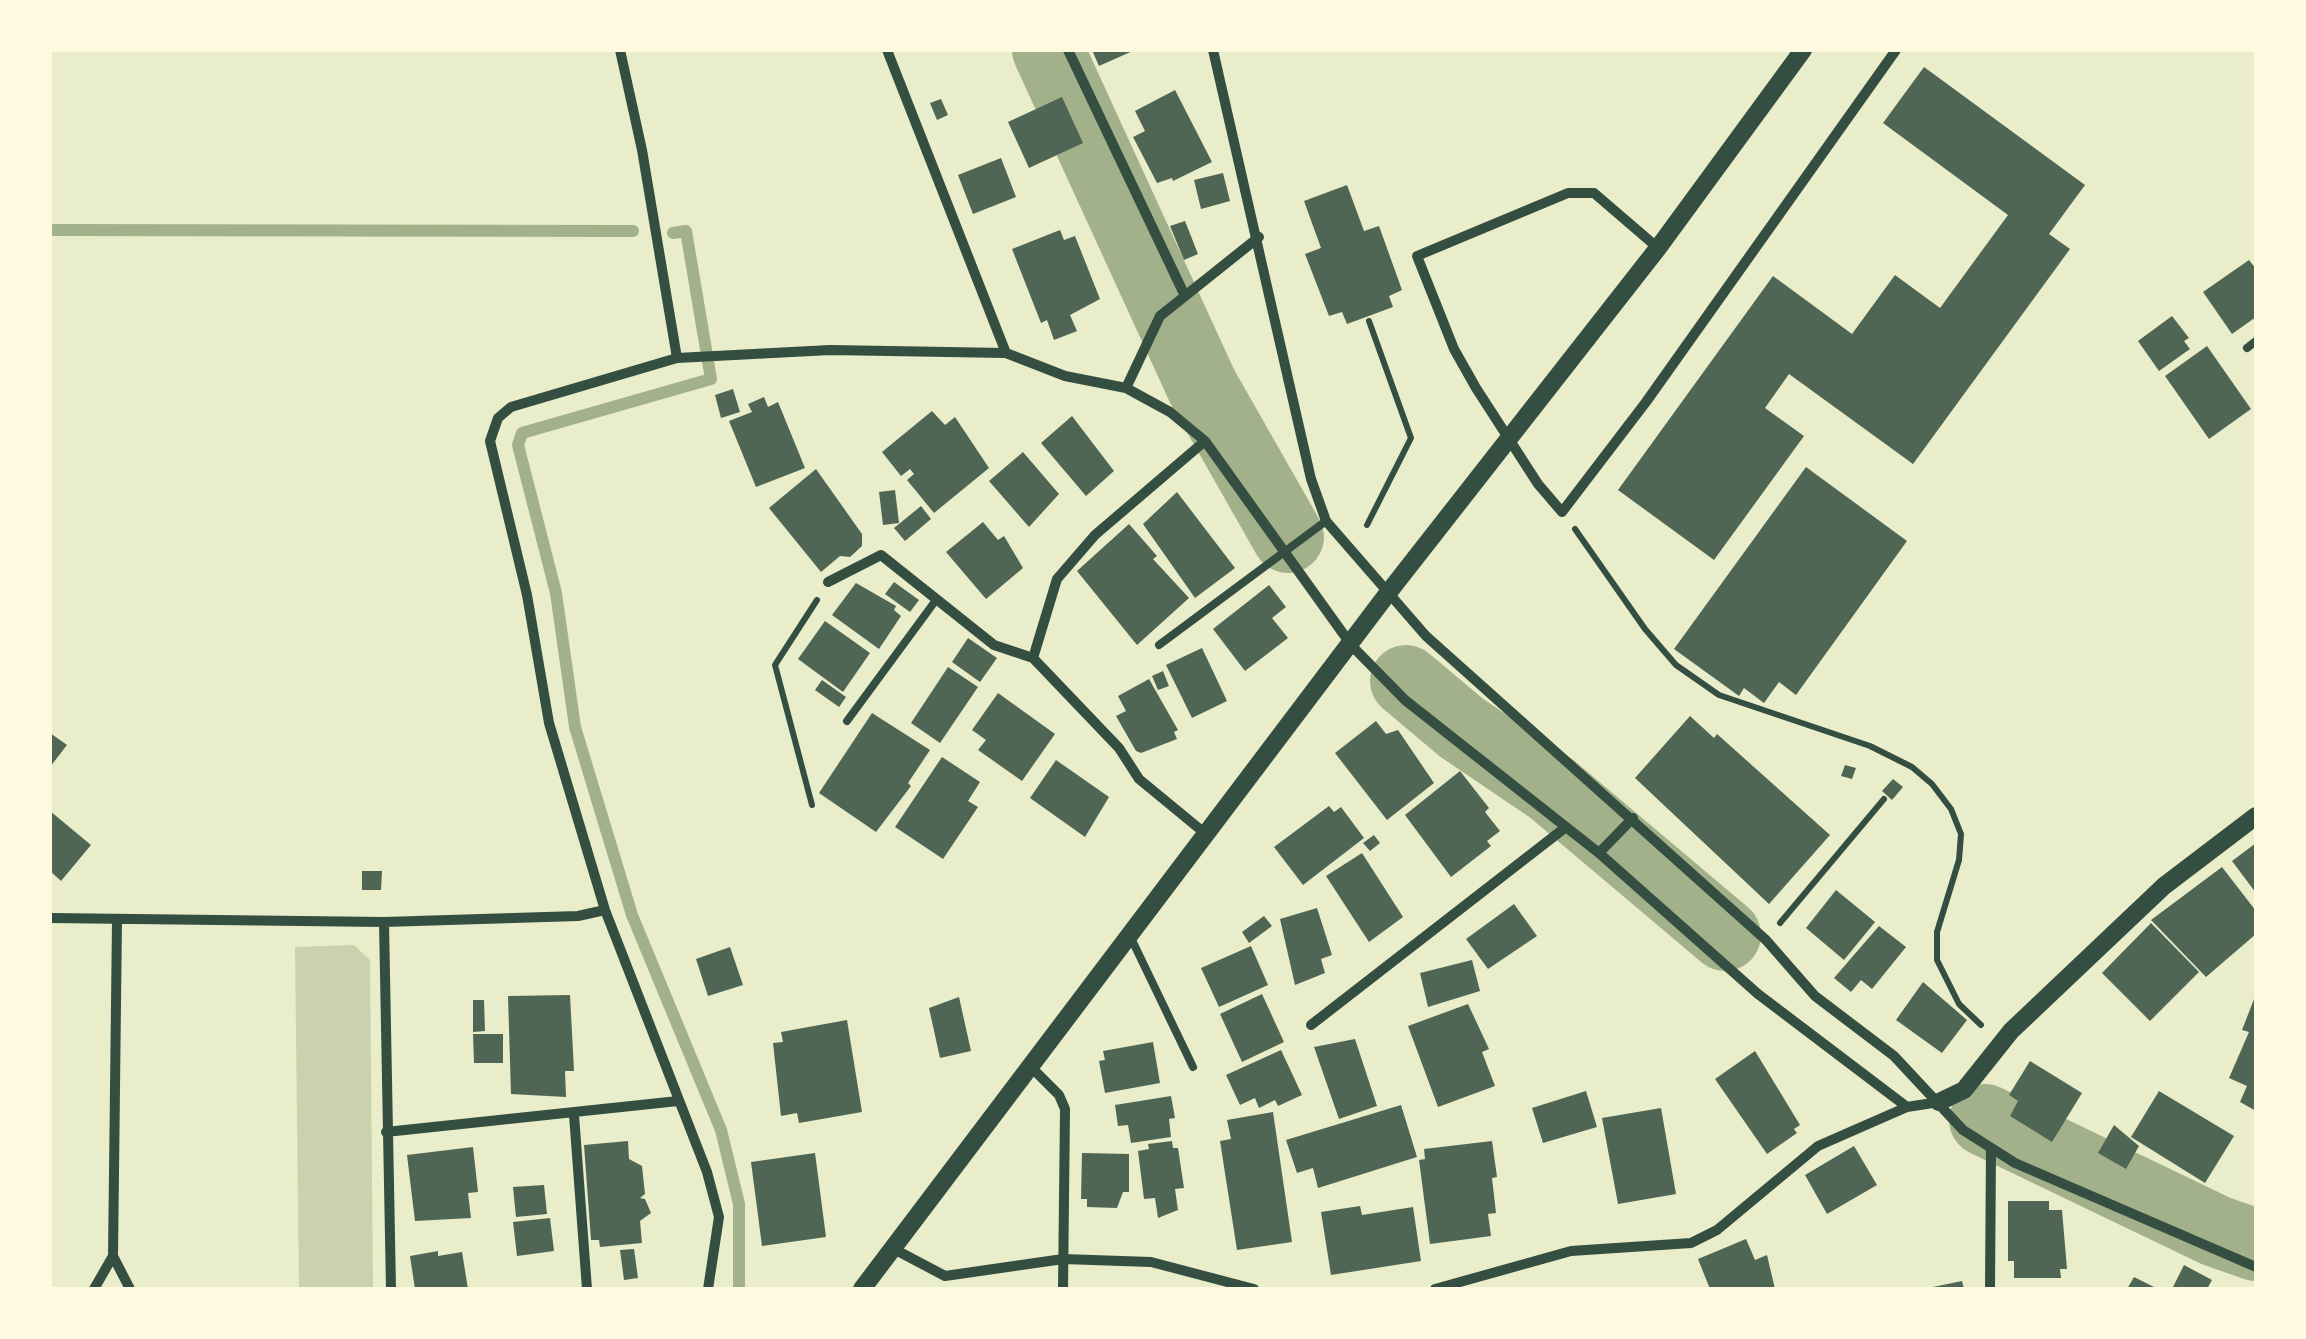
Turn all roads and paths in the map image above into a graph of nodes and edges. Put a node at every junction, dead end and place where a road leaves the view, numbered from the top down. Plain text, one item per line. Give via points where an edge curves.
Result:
1 (620, 50) edge
2 (887, 50) edge
3 (1068, 50) edge
4 (1213, 50) edge
5 (1803, 50) edge
6 (1896, 50) edge
7 (1258, 236) junction
8 (1658, 248) junction
9 (1181, 300) junction
10 (1368, 321) dead end
11 (2256, 342) edge
12 (2247, 348) dead end
13 (1006, 353) junction
14 (676, 358) junction
15 (1126, 388) junction
16 (1205, 440) junction
17 (1562, 512) junction
18 (1326, 521) junction
19 (1367, 524) dead end
20 (1285, 554) junction
21 (828, 582) joint
22 (1388, 593) junction
23 (936, 600) junction
24 (1159, 646) dead end
25 (1352, 646) junction
26 (1033, 658) junction
27 (848, 721) dead end
28 (1884, 800) dead end
29 (812, 805) dead end
30 (2256, 816) edge
31 (1633, 818) junction
32 (1566, 827) junction
33 (1208, 836) junction
34 (1599, 852) junction
35 (605, 910) junction
36 (50, 918) edge
37 (117, 920) junction
38 (384, 922) junction
39 (1130, 935) junction
40 (1766, 940) junction
41 (1311, 1026) dead end
42 (2001, 1044) junction
43 (1028, 1065) junction
44 (1193, 1067) dead end
45 (678, 1101) junction
46 (1939, 1102) junction
47 (1907, 1107) junction
48 (574, 1115) junction
49 (386, 1132) junction
50 (1991, 1150) junction
51 (892, 1248) junction
52 (113, 1256) junction
53 (1063, 1259) junction
54 (2256, 1267) edge
55 (1441, 1288) edge
56 (94, 1289) edge
57 (130, 1289) edge
58 (391, 1289) edge
59 (587, 1289) edge
60 (708, 1289) edge
61 (862, 1289) edge
62 (1063, 1289) edge
63 (1254, 1289) edge
64 (1990, 1289) edge

1 - 14 street
2 - 13 street
3 - 9 street
4 - 7 street
5 - 8 street
6 - 17 street
7 - 9 street
7 - 18 street
8 - 17 street via 1594,193 1568,193 1418,256 1454,349
8 - 22 street
9 - 15 street via 1160,316
10 - 19 path via 1410,438
11 - 12 lane
13 - 14 street via 830,350
13 - 15 street via 1065,376
14 - 35 street via 510,407 490,441 527,595 548,723
15 - 16 street
16 - 20 street
16 - 26 street via 1095,534 1057,579
17 - 42 path via 1645,630 1690,675 1719,696 1762,713 1870,746 1932,784 1961,834 1937,932 1938,960 1959,1004
18 - 20 lane
18 - 22 street
20 - 24 lane
20 - 25 street
21 - 23 street via 881,555
21 - 29 path via 774,665
22 - 25 street
22 - 31 street via 1426,636
23 - 26 street via 994,645
23 - 27 lane
25 - 32 street via 1405,700
25 - 33 street
26 - 33 street via 1119,748 1139,779
28 - 40 path
30 - 42 street via 2164,886
31 - 34 street
31 - 40 street
32 - 34 street
32 - 41 street
33 - 39 street
34 - 47 street via 1758,994
35 - 38 street
35 - 45 street
36 - 37 street
37 - 38 street
37 - 52 street
38 - 49 street
39 - 43 street
39 - 44 lane
40 - 46 street via 1815,996 1894,1056
42 - 46 street via 1964,1090
43 - 51 street
43 - 53 street via 1065,1109
45 - 48 street
45 - 60 street via 719,1217
46 - 47 street
46 - 50 street
47 - 55 street via 1818,1146 1692,1243 1571,1251
48 - 49 street
48 - 59 street
49 - 58 street
50 - 54 street
50 - 64 street
51 - 53 street via 945,1276
51 - 61 street
52 - 56 street
52 - 57 street
53 - 62 street
53 - 63 street via 1151,1262

